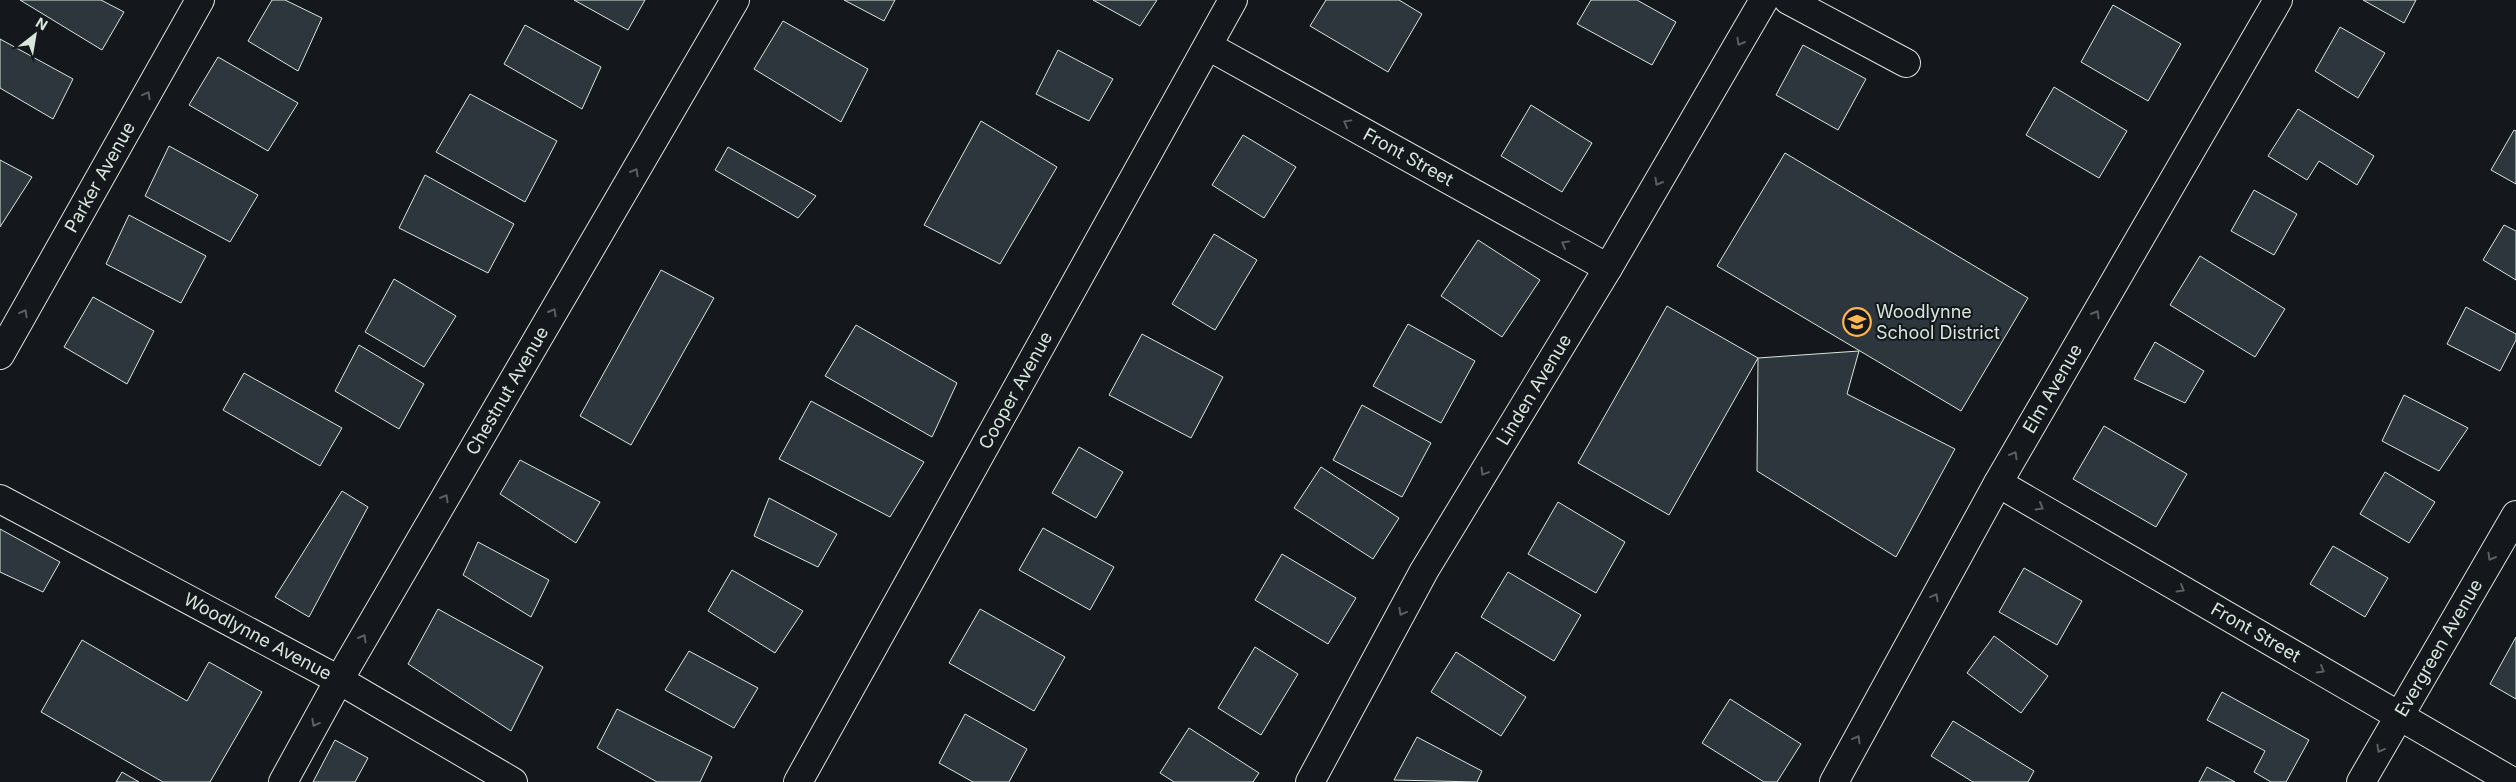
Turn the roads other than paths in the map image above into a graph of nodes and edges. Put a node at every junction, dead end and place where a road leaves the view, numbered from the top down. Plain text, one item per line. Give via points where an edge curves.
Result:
1 (200, 0) edge
2 (735, 0) edge
3 (1233, 0) edge
4 (1764, 0) edge
5 (1788, 0) edge
6 (2278, 0) edge
7 (1208, 46) junction
8 (1906, 63) dead end
9 (1608, 268) junction
10 (0, 355) edge
11 (1998, 483) junction
12 (0, 499) edge
13 (2516, 515) edge
14 (338, 680) junction
15 (2399, 715) junction
16 (283, 782) edge
17 (513, 782) edge
18 (798, 782) edge
19 (1310, 782) edge
20 (1834, 782) edge
21 (2362, 782) edge
22 (2513, 782) edge

10 -> 1 street, Parker Avenue
14 -> 2 street, Chestnut Avenue
3 - 7 street, Cooper Avenue
4 -> 9 street, Linden Avenue
5 - 8 street
11 -> 6 street, Elm Avenue
9 -> 7 street, Front Street
7 - 18 street, Cooper Avenue
9 -> 19 street, Linden Avenue via 1424,572
11 -> 15 street, Front Street
20 -> 11 street, Elm Avenue
12 - 14 street, Woodlynne Avenue
13 -> 15 street, Evergreen Avenue
14 -> 16 street, Chestnut Avenue
14 - 17 street, Woodlynne Avenue
15 -> 21 street, Evergreen Avenue
15 - 22 street, Front Street

